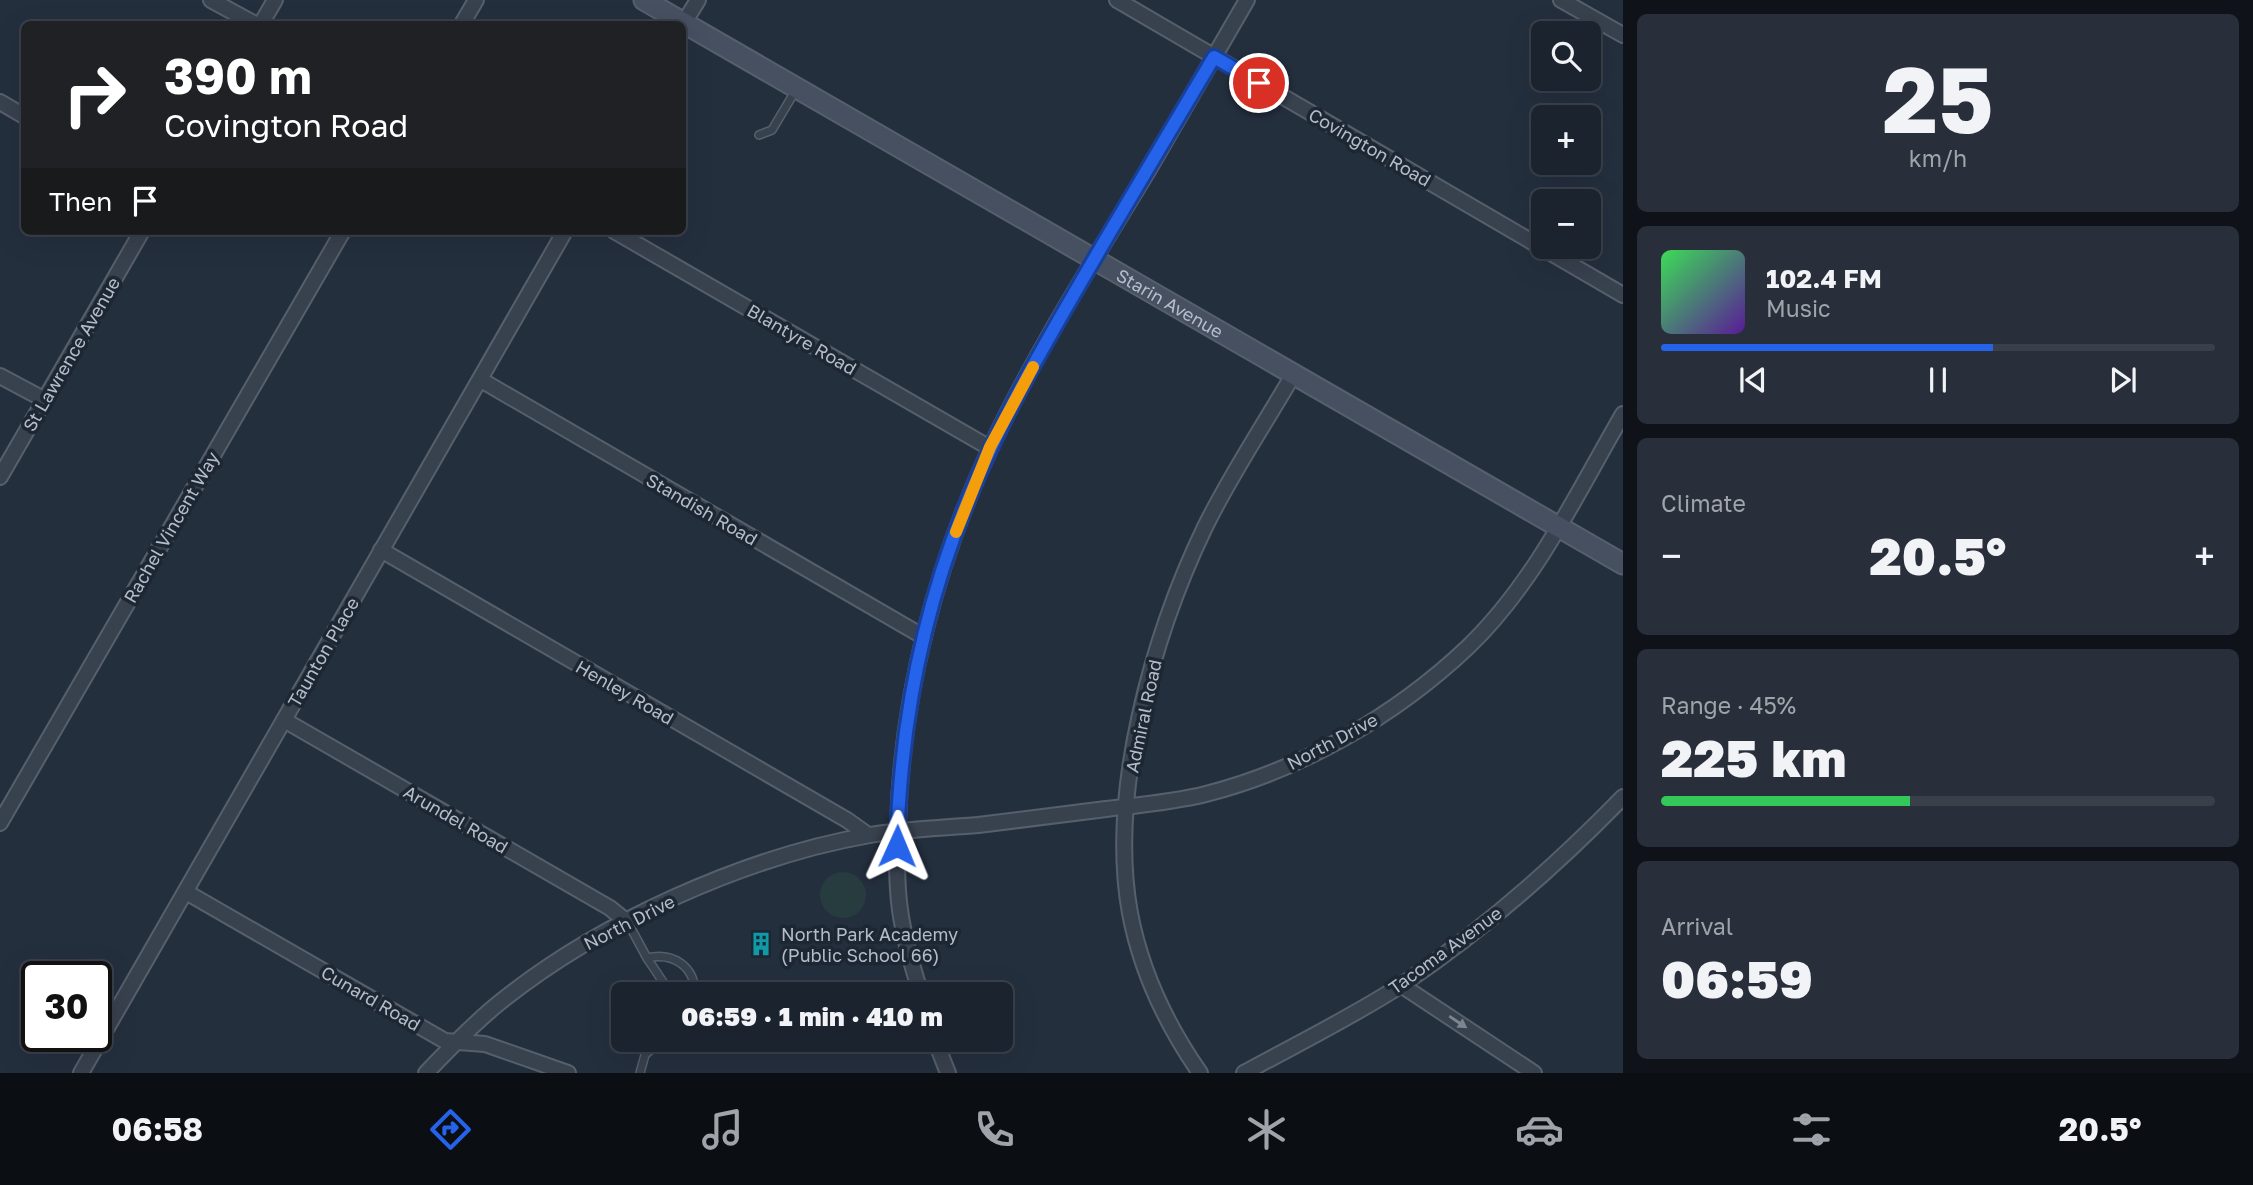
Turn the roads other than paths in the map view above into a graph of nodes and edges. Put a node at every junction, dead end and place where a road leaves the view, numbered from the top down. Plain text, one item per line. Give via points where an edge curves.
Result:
1 (211, 0) edge
2 (275, 0) edge
3 (476, 0) edge
4 (698, 0) edge
5 (1117, 0) edge
6 (1247, 0) edge
7 (1561, 0) edge
8 (655, 3) edge
9 (250, 21) edge
10 (263, 21) edge
11 (464, 21) edge
12 (679, 21) edge
13 (685, 21) edge
14 (686, 26) edge
15 (1623, 36) edge
16 (1214, 57) junction
17 (797, 88) junction
18 (0, 102) edge
19 (21, 114) edge
20 (759, 135) dead end
21 (140, 235) edge
22 (340, 235) edge
23 (563, 235) edge
24 (621, 235) edge
25 (1094, 260) junction
26 (1623, 295) edge
27 (1293, 375) junction
28 (0, 376) edge
29 (481, 380) junction
30 (45, 400) junction
31 (1623, 414) edge
32 (990, 447) junction
33 (0, 477) edge
34 (1558, 526) junction
35 (382, 550) junction
36 (1623, 564) edge
37 (924, 637) junction
38 (284, 720) junction
39 (1623, 797) edge
40 (1126, 807) junction
41 (0, 823) edge
42 (898, 830) junction
43 (868, 835) junction
44 (186, 892) junction
45 (626, 921) junction
46 (647, 958) junction
47 (663, 982) edge
48 (693, 982) edge
49 (916, 982) edge
50 (1401, 985) junction
51 (456, 1043) junction
52 (648, 1052) edge
53 (940, 1052) edge
54 (81, 1073) edge
55 (426, 1073) edge
56 (568, 1073) edge
57 (640, 1073) edge
58 (948, 1073) edge
59 (1199, 1073) edge
60 (1244, 1073) edge
61 (1534, 1073) edge

1 - 9 street
2 - 10 street
3 - 11 street
4 - 13 street
5 - 16 street, Covington Road
6 - 16 street
7 - 15 street
8 - 12 street, Starin Avenue
14 - 17 street, Starin Avenue
16 - 25 street
16 - 26 street, Covington Road
17 - 20 lane via 772,130
17 - 25 street, Starin Avenue
18 - 19 street
21 - 30 street, St Lawrence Avenue
22 - 41 street, Rachel Vincent Way
23 - 29 street, Taunton Place
24 - 32 street, Blantyre Road
25 - 27 street, Starin Avenue
25 - 32 street
27 - 34 street, Starin Avenue
27 - 40 street, Admiral Road via 1206,524 1175,597 1146,693
28 - 30 street
29 - 35 street, Taunton Place
29 - 37 street, Standish Road
30 - 33 street, St Lawrence Avenue
31 - 34 street, North Drive
32 - 37 street via 954,537
34 - 36 street, Starin Avenue
34 - 40 street, North Drive via 1517,589 1471,644 1383,715 1328,746 1247,782 1203,795
35 - 38 street, Taunton Place
35 - 43 street, Henley Road
37 - 42 street via 901,760
38 - 44 street, Taunton Place
38 - 45 street, Arundel Road
39 - 50 street, Tacoma Avenue via 1487,923
40 - 42 street, North Drive
40 - 59 street, Admiral Road via 1125,876 1138,949 1162,1012
42 - 43 street, North Drive
42 - 49 street via 900,908
43 - 45 street, North Drive via 747,869
44 - 51 street, Cunard Road
44 - 54 street, Taunton Place
45 - 46 lane
45 - 51 street, North Drive via 537,975 497,1004
46 - 47 lane
46 - 48 lane via 666,956 684,965
50 - 60 street, Tacoma Avenue
50 -> 61 street
51 - 55 street, North Drive
51 - 56 street, Cunard Road via 485,1044
52 - 57 lane
53 - 58 street

